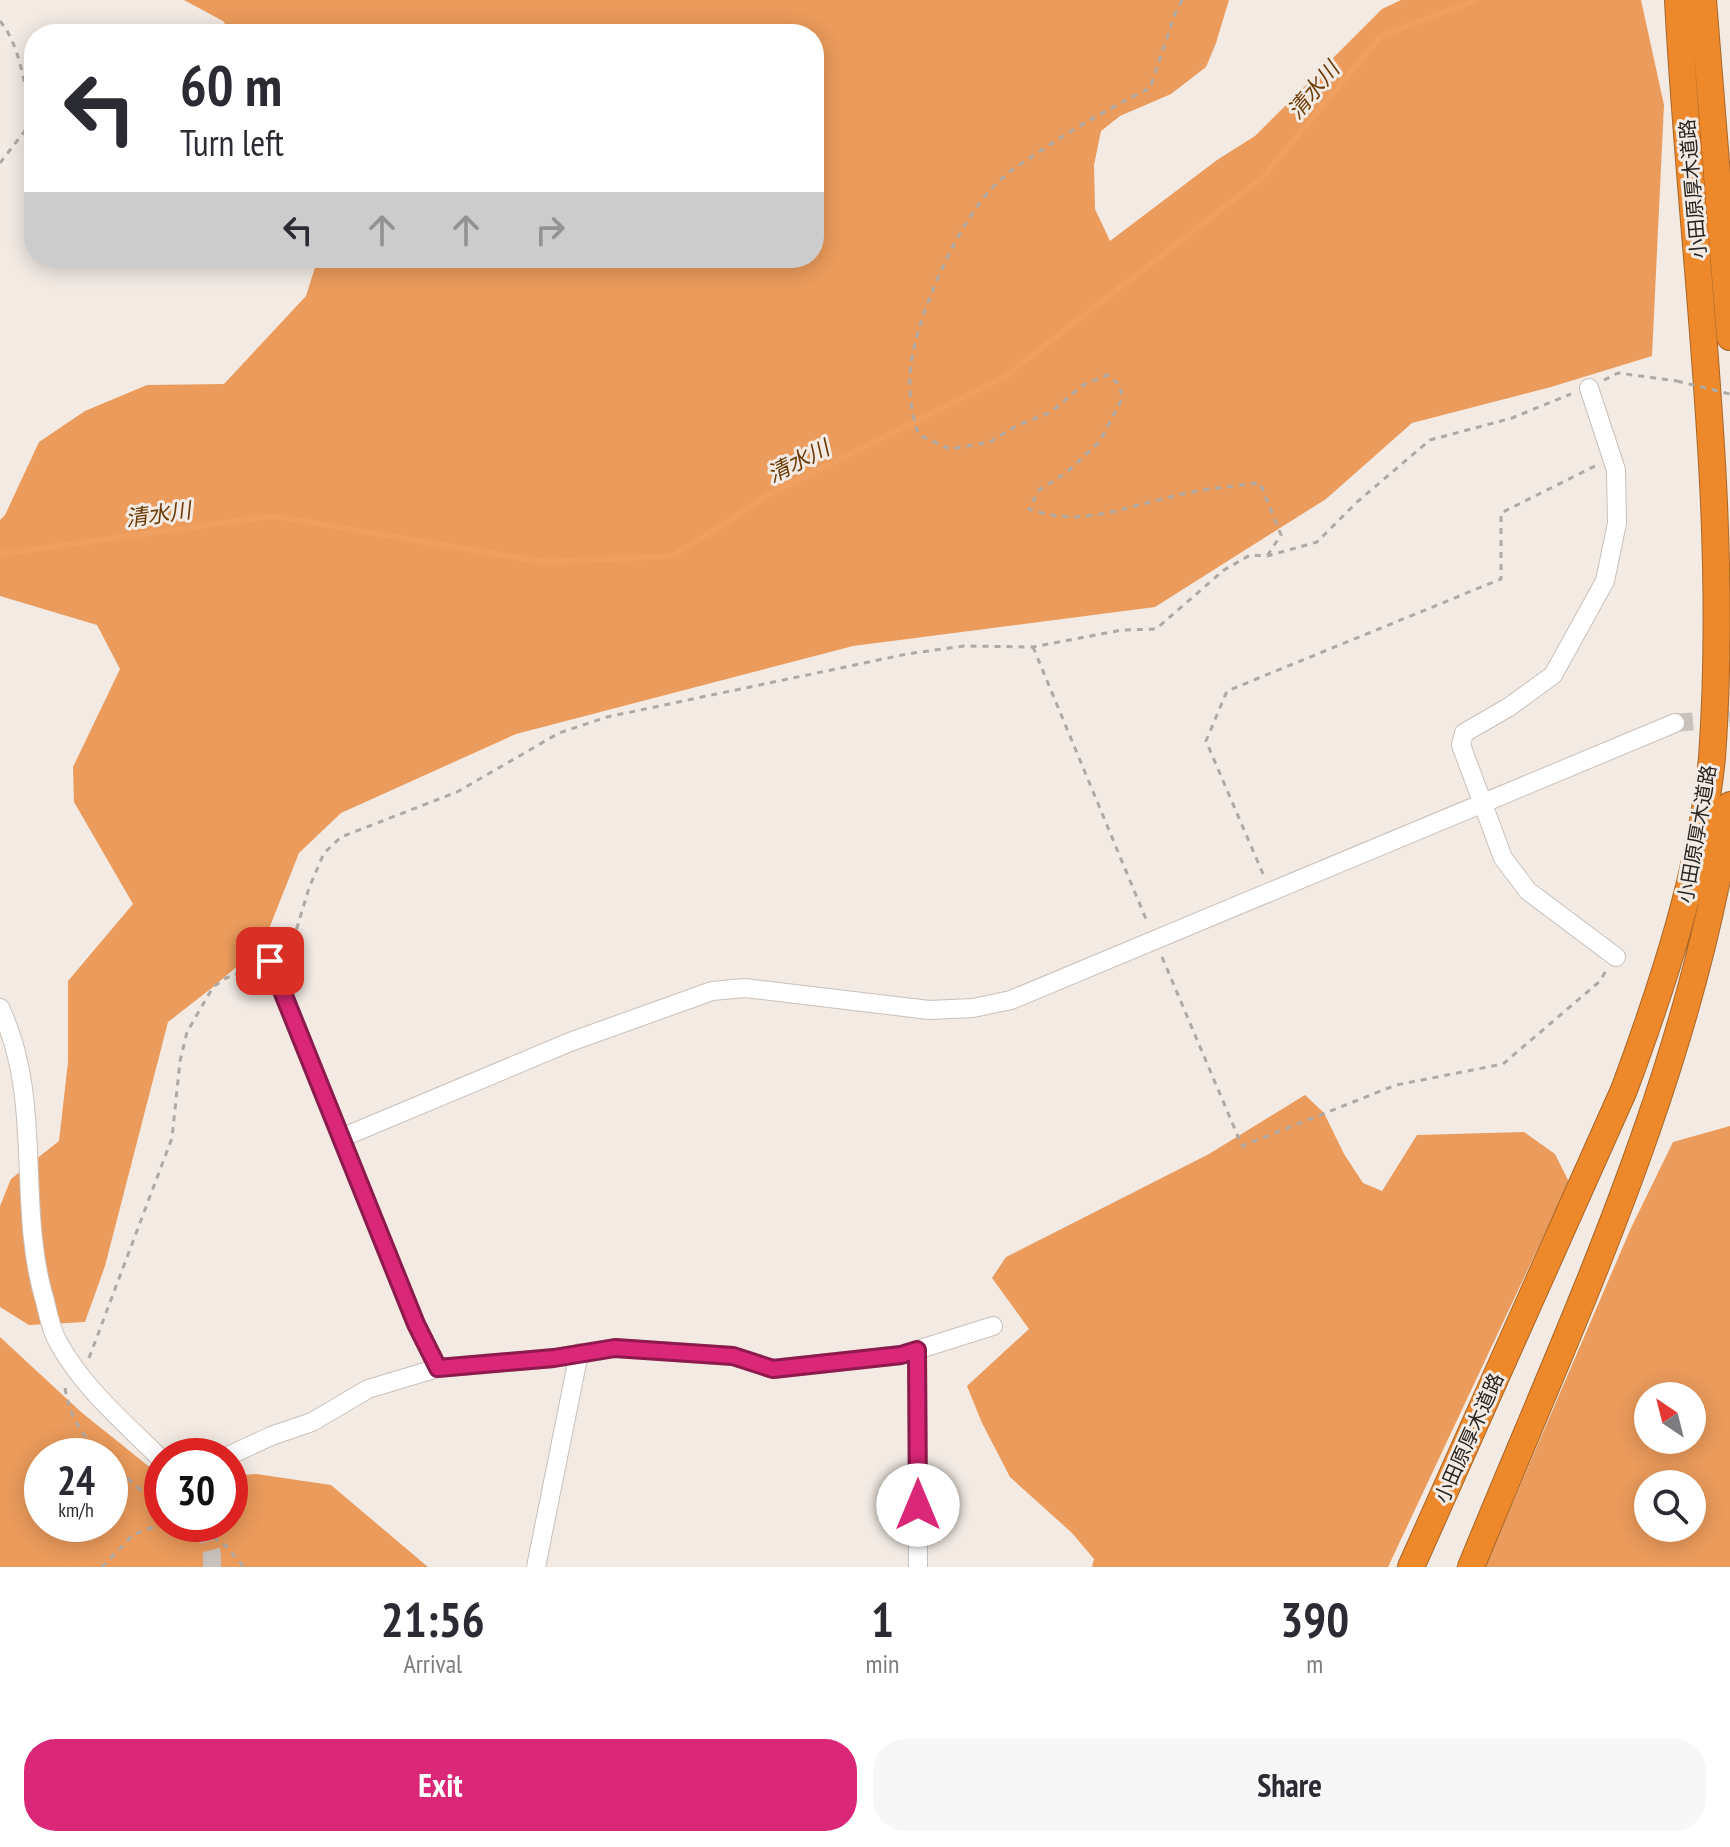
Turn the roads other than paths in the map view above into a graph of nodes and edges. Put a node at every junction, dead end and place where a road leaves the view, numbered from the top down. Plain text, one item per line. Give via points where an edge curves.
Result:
1 (1678, 0) edge
2 (1703, 0) edge
3 (1693, 34) junction
4 (1730, 337) edge
5 (1589, 388) road end
6 (1675, 723) tunnel mouth
7 (1481, 803) junction
8 (1730, 805) edge
9 (1616, 957) road end
10 (270, 961) road end
11 (0, 1008) edge
12 (341, 1138) junction
13 (993, 1326) dead end
14 (917, 1350) junction
15 (579, 1353) junction
16 (438, 1368) junction
17 (144, 1442) edge
18 (248, 1447) edge
19 (536, 1567) edge
20 (918, 1567) edge
21 (1411, 1567) edge
22 (1471, 1567) edge

1 - 3 highway, 小田原厚木道路
2 - 3 highway, 小田原厚木道路
3 - 4 highway, 小田原厚木道路
3 - 21 highway, 小田原厚木道路 via 1719,653 1696,860 1654,1010 1624,1090
5 - 7 street via 1616,470 1617,523 1605,581 1553,675 1464,733 1461,745
6 - 7 street
7 - 9 street via 1503,858 1528,891
7 - 12 street via 1011,1000 929,1010 745,988 712,991 570,1042
8 - 22 highway, 小田原厚木道路 via 1705,942 1660,1090 1610,1228
10 - 12 street
11 - 17 street via 11,1031 25,1109 37,1276 56,1339 81,1378
12 - 16 street
13 - 14 street
14 - 15 street via 773,1369 733,1356 615,1348
14 - 20 street
15 - 16 street
15 - 19 street
16 - 18 street via 368,1389 312,1422

